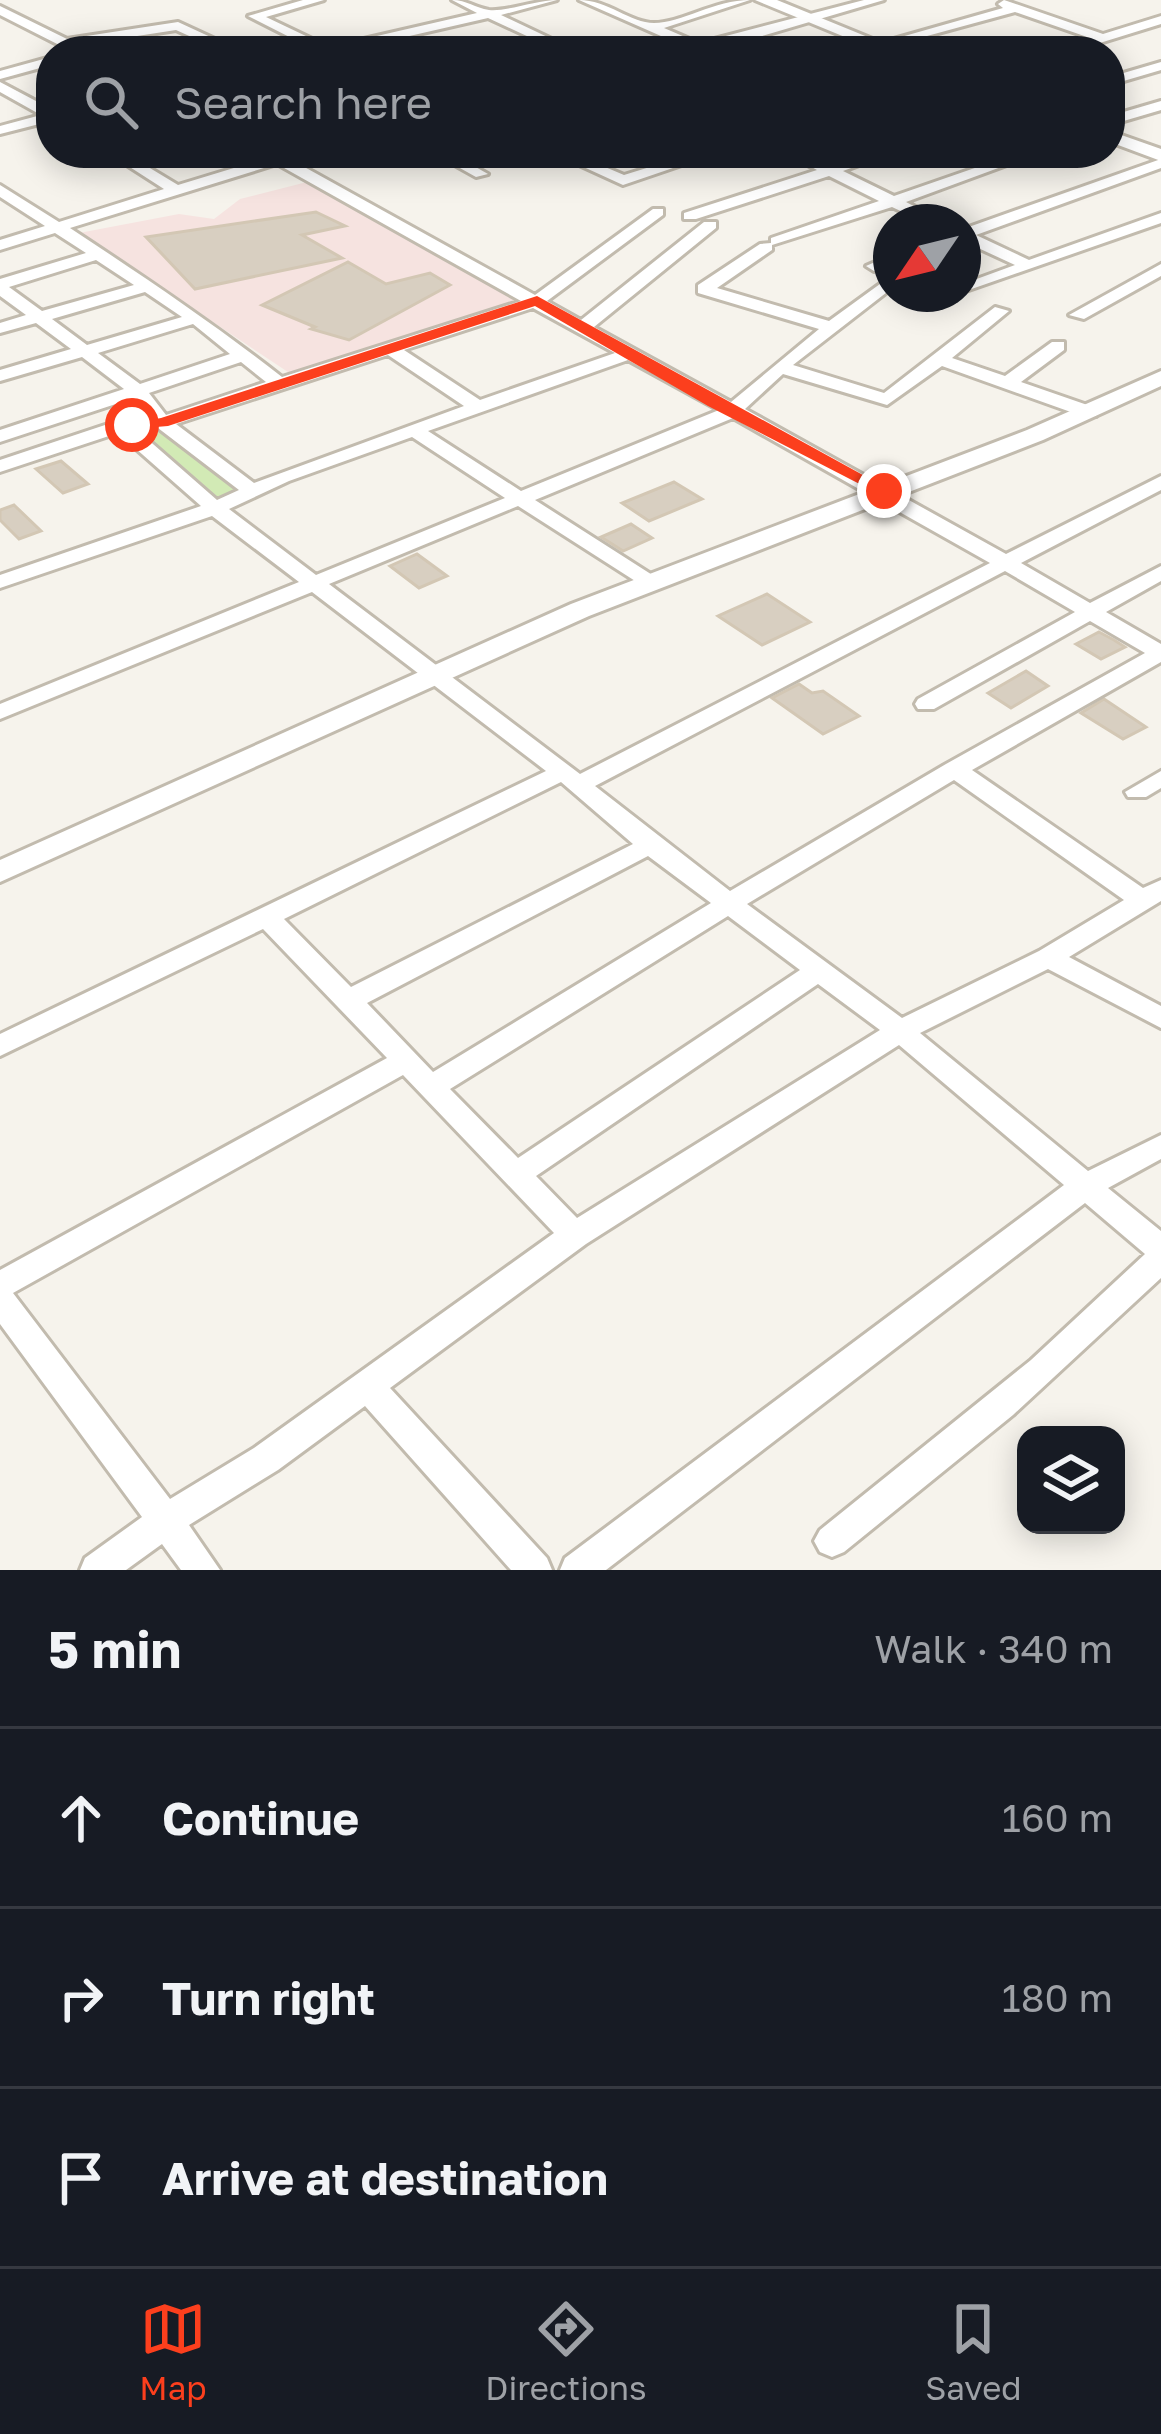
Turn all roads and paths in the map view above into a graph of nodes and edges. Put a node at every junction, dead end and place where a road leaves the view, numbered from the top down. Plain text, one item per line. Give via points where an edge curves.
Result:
1 (318, 0) edge
2 (458, 0) edge
3 (550, 0) edge
4 (585, 0) edge
5 (744, 0) edge
6 (763, 0) edge
7 (791, 0) edge
8 (878, 0) edge
9 (993, 0) edge
10 (1016, 8) junction
11 (0, 10) edge
12 (489, 14) junction
13 (817, 15) junction
14 (1161, 20) edge
15 (651, 28) junction
16 (50, 36) edge
17 (111, 36) edge
18 (200, 36) edge
19 (294, 36) edge
20 (393, 36) edge
21 (538, 36) edge
22 (667, 36) edge
23 (744, 36) edge
24 (864, 36) edge
25 (928, 36) edge
26 (1098, 36) edge
27 (1110, 36) edge
28 (36, 65) edge
29 (1161, 65) edge
30 (0, 75) edge
31 (1125, 76) edge
32 (4, 93) edge
33 (1161, 105) edge
34 (36, 109) edge
35 (1125, 118) edge
36 (36, 120) edge
37 (0, 130) edge
38 (1125, 132) edge
39 (1125, 141) edge
40 (1160, 153) edge
41 (140, 168) edge
42 (236, 168) edge
43 (296, 168) edge
44 (469, 168) edge
45 (595, 168) edge
46 (662, 168) edge
47 (824, 168) edge
48 (839, 168) edge
49 (988, 168) edge
50 (1124, 168) edge
51 (1125, 168) edge
52 (830, 171) junction
53 (481, 174) dead end
54 (173, 188) junction
55 (0, 190) edge
56 (892, 201) junction
57 (898, 204) edge
58 (658, 212) dead end
59 (690, 216) dead end
60 (1161, 218) edge
61 (55, 225) junction
62 (710, 225) dead end
63 (981, 228) edge
64 (981, 243) edge
65 (0, 245) edge
66 (96, 255) junction
67 (1025, 264) junction
68 (1161, 269) edge
69 (981, 282) edge
70 (0, 286) edge
71 (146, 287) junction
72 (873, 295) edge
73 (537, 301) junction
74 (1001, 311) dead end
75 (40, 315) junction
76 (1078, 315) dead end
77 (196, 318) junction
78 (584, 326) junction
79 (832, 327) junction
80 (0, 328) edge
81 (1058, 346) dead end
82 (82, 350) junction
83 (392, 350) junction
84 (247, 354) junction
85 (629, 354) junction
86 (942, 360) junction
87 (780, 367) junction
88 (0, 376) edge
89 (1161, 379) edge
90 (1010, 381) junction
91 (281, 385) junction
92 (137, 390) junction
93 (478, 407) junction
94 (731, 412) junction
95 (1089, 412) junction
96 (162, 422) junction
97 (121, 426) junction
98 (413, 430) junction
99 (2, 433) edge
100 (0, 466) edge
101 (1161, 482) edge
102 (253, 491) junction
103 (884, 491) junction
104 (517, 497) junction
105 (215, 508) junction
106 (1007, 562) junction
107 (1161, 572) edge
108 (314, 580) junction
109 (650, 582) junction
110 (0, 583) edge
111 (1093, 612) junction
112 (1161, 653) edge
113 (432, 676) junction
114 (926, 704) dead end
115 (0, 712) edge
116 (953, 769) junction
117 (571, 778) junction
118 (1161, 778) edge
119 (1137, 792) dead end
120 (650, 845) junction
121 (0, 872) edge
122 (1156, 893) edge
123 (731, 902) junction
124 (268, 918) junction
125 (1048, 958) junction
126 (820, 970) junction
127 (349, 1000) junction
128 (1161, 1018) edge
129 (900, 1031) junction
130 (0, 1046) edge
131 (407, 1060) junction
132 (428, 1088) junction
133 (1161, 1147) edge
134 (515, 1175) junction
135 (1085, 1186) junction
136 (575, 1235) junction
137 (1161, 1254) edge
138 (0, 1286) edge
139 (0, 1300) edge
140 (368, 1387) junction
141 (165, 1521) junction
142 (832, 1541) dead end
143 (98, 1570) edge
144 (202, 1570) edge
145 (534, 1570) edge
146 (578, 1570) edge

1 - 19 street via 254,16
2 - 12 street
3 - 12 street
4 - 15 street
5 - 15 street
6 - 13 street
7 - 13 street
8 - 13 street
9 - 10 street
10 - 25 street
10 - 26 street
11 - 16 street
12 - 20 street
12 - 21 street
13 - 23 street
13 - 24 street
14 - 27 street
15 - 22 street
17 - 18 street via 178,26
28 - 30 street
29 - 31 street
32 - 34 street
33 - 35 street
36 - 37 street
38 - 40 street
39 - 40 street
40 - 51 street
41 - 54 street
42 - 54 street
43 - 73 street
44 - 53 street
45 - 46 street via 623,180
47 - 52 street
48 - 52 street
49 - 56 street
50 - 63 street
52 - 56 street
52 - 59 street
54 - 61 street
55 - 61 street
56 - 57 street
56 - 79 street via 772,244 704,289
58 - 73 street
60 - 67 street
61 - 65 street
61 - 66 street
62 - 78 street
64 - 67 street
66 - 70 street
66 - 71 street
67 - 69 street
68 - 76 street
70 - 75 street
71 - 75 street
71 - 77 street
72 - 79 street
73 - 78 street
73 - 83 street
74 - 86 street
75 - 80 street
75 - 82 street
77 - 82 street
77 - 84 street
78 - 85 street
79 - 87 street
81 - 90 street
82 - 88 street
82 - 92 street
83 - 91 street
83 - 93 street
84 - 91 street
84 - 92 street
85 - 93 street
85 - 94 street
86 - 87 street via 887,400
86 - 90 street
87 - 94 street
89 - 95 street
90 - 95 street
91 - 96 street
92 - 96 street
92 - 99 street
93 - 98 street
94 - 103 street
94 - 104 street
95 - 103 street
96 - 97 street
96 - 102 street
97 - 100 street
97 - 105 street
98 - 102 street
98 - 104 street
101 - 106 street
102 - 105 street
103 - 106 street
103 - 109 street
104 - 108 street
104 - 109 street
105 - 108 street
105 - 110 street
106 - 111 street
106 - 117 street
107 - 111 street
108 - 113 street
108 - 115 street
109 - 113 street
111 - 112 street
111 - 114 street
112 - 116 street
113 - 117 street
113 - 121 street
116 - 122 street
116 - 123 street
117 - 120 street
117 - 124 street
118 - 119 street
120 - 123 street
120 - 127 street
122 - 125 street
123 - 126 street
123 - 132 street
124 - 127 street
124 - 130 street
125 - 128 street
125 - 129 street
126 - 129 street
126 - 134 street
127 - 131 street
129 - 135 street
129 - 136 street
131 - 132 street
131 - 138 street
132 - 134 street
133 - 135 street
134 - 136 street
135 - 137 street
135 - 146 street
136 - 140 street
137 - 142 street via 1095,1326
139 - 141 street
140 - 141 street
140 - 145 street
141 - 143 street
141 - 144 street

